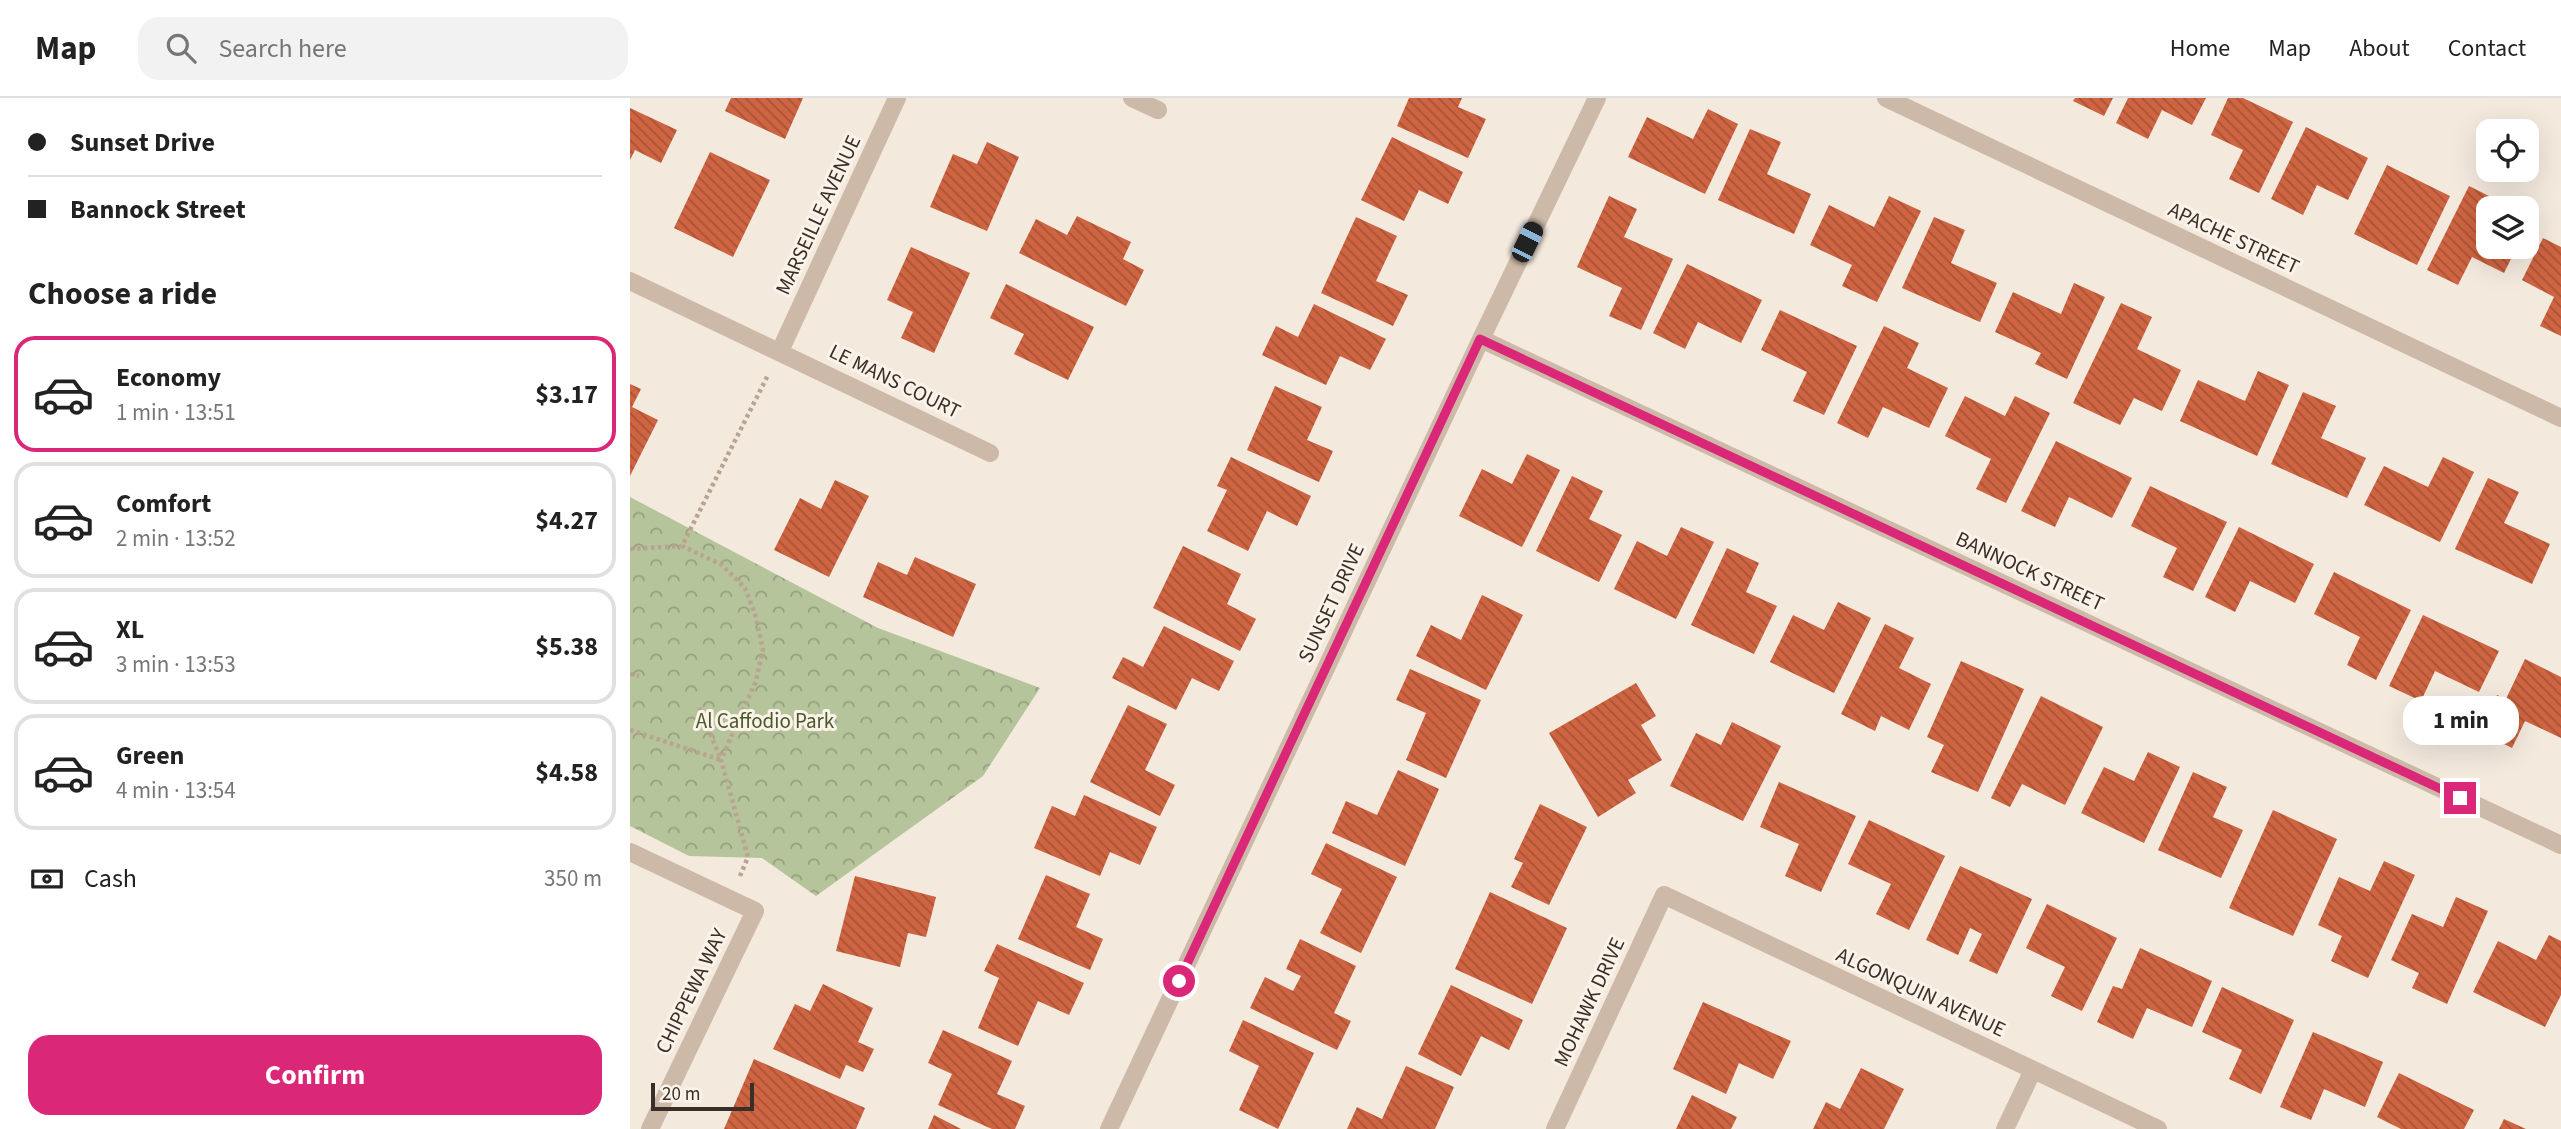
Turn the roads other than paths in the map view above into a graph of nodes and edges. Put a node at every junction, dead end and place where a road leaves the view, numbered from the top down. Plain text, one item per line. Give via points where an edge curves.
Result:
1 (897, 98) edge
2 (1132, 98) edge
3 (1597, 98) edge
4 (1886, 98) edge
5 (1158, 110) dead end
6 (630, 281) edge
7 (1480, 339) junction
8 (780, 351) junction
9 (2561, 418) edge
10 (990, 453) dead end
11 (2561, 845) edge
12 (630, 852) edge
13 (1664, 895) joint
14 (2033, 1070) junction
15 (650, 1129) edge
16 (1109, 1129) edge
17 (1555, 1129) edge
18 (2005, 1129) edge
19 (2158, 1129) edge

1 - 8 street, MARSEILLE AVENUE
2 - 5 street
3 - 7 street, SUNSET DRIVE
4 - 9 street, APACHE STREET
6 - 8 street, LE MANS COURT
7 - 11 street, BANNOCK STREET
7 - 16 street, SUNSET DRIVE
8 - 10 street, LE MANS COURT
12 - 15 street, CHIPPEWA WAY via 755,911
13 - 14 street, ALGONQUIN AVENUE
13 - 17 street, MOHAWK DRIVE
14 - 18 street
14 - 19 street, ALGONQUIN AVENUE

